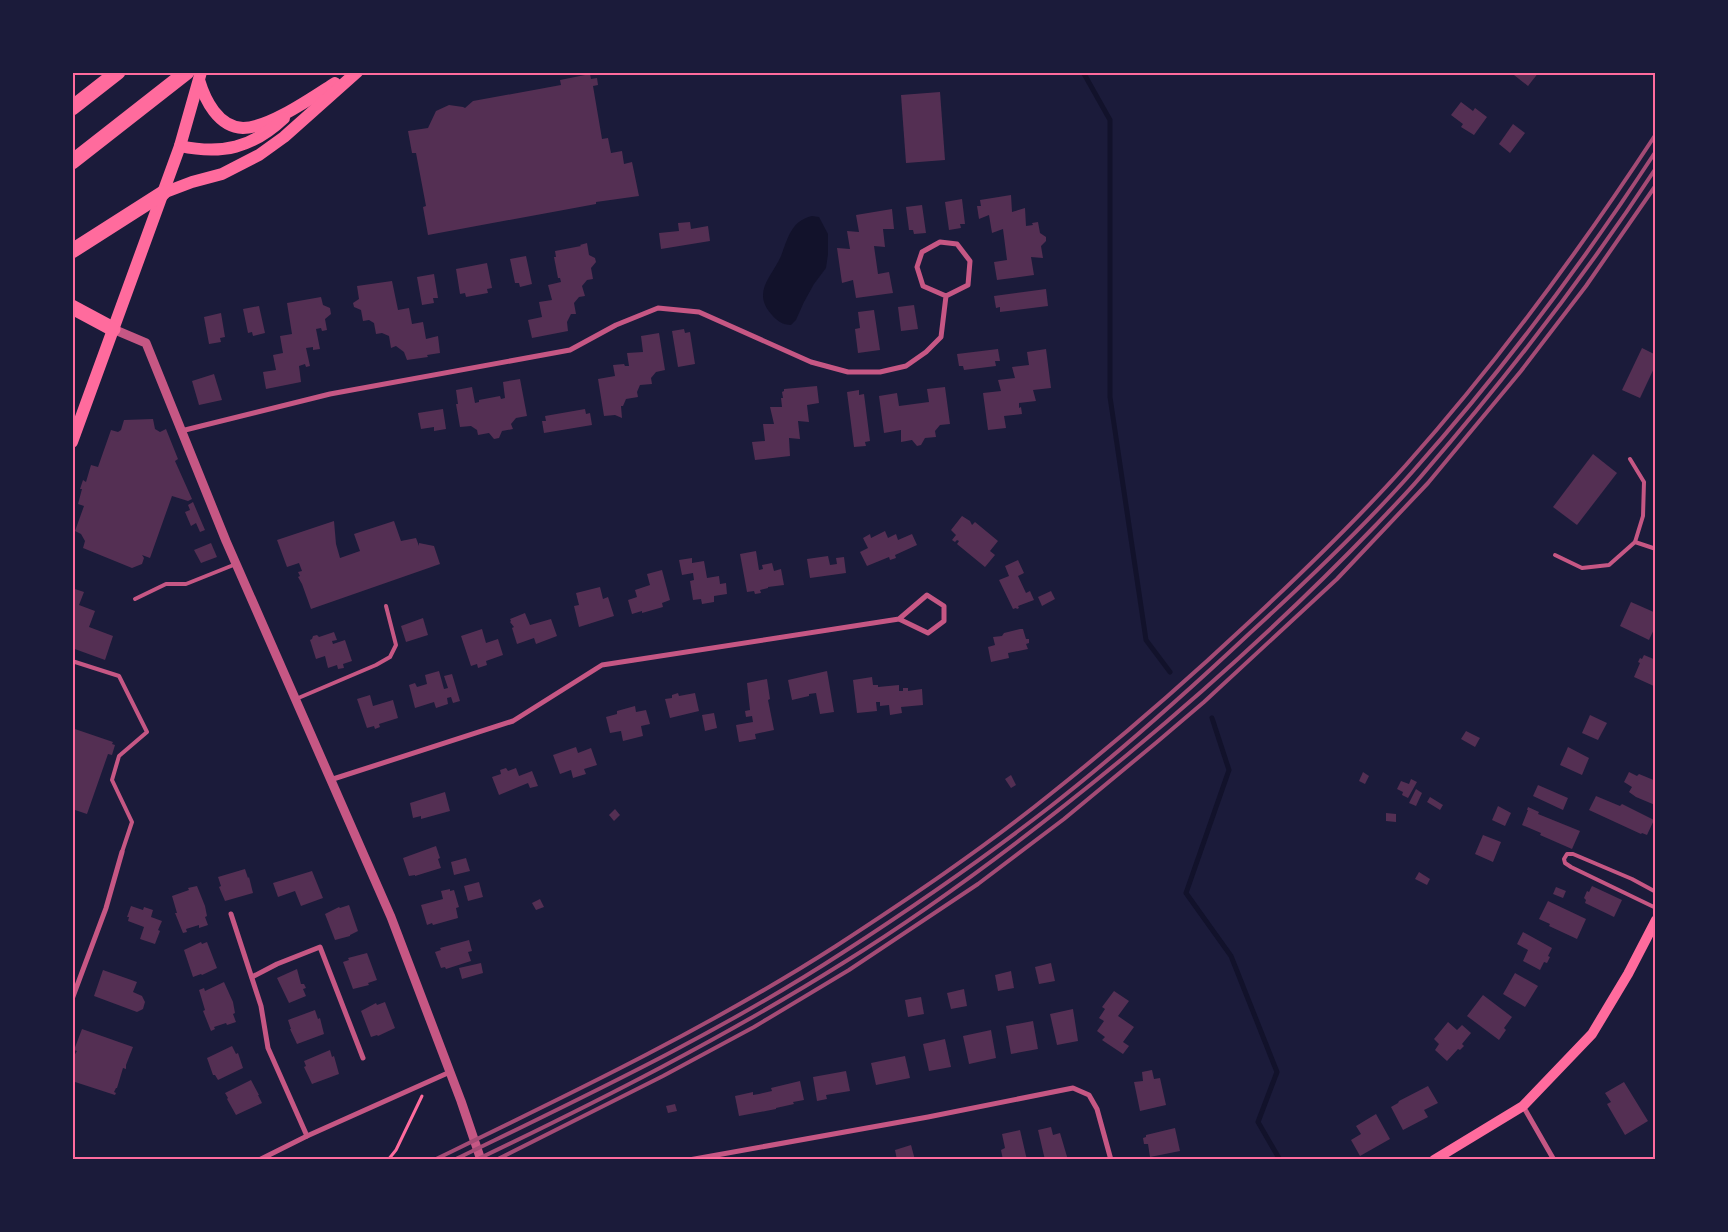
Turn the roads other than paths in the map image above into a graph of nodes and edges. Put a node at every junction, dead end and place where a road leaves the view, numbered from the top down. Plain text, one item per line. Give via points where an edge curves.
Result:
1 (118, 72) edge
2 (352, 72) edge
3 (357, 72) edge
4 (195, 75) edge
5 (72, 108) edge
6 (292, 111) junction
7 (180, 146) junction
8 (72, 162) edge
9 (163, 193) junction
10 (72, 251) edge
11 (946, 296) junction
12 (72, 307) edge
13 (113, 329) junction
14 (181, 431) junction
15 (72, 442) edge
16 (1630, 459) dead end
17 (1634, 542) junction
18 (1656, 549) edge
19 (1555, 555) dead end
20 (236, 564) junction
21 (135, 599) dead end
22 (386, 606) dead end
23 (899, 619) junction
24 (72, 661) edge
25 (296, 699) junction
26 (330, 780) junction
27 (122, 852) joint
28 (1656, 892) edge
29 (1656, 908) edge
30 (231, 914) dead end
31 (1656, 920) edge
32 (252, 977) junction
33 (72, 999) edge
34 (363, 1058) dead end
35 (450, 1072) junction
36 (1523, 1106) junction
37 (307, 1136) junction
38 (259, 1160) edge
39 (481, 1160) edge
40 (689, 1160) edge
41 (1111, 1160) edge
42 (1434, 1160) edge
43 (1554, 1160) edge

1 - 5 highway
2 - 6 main road
3 - 9 main road via 260,155 222,174
4 - 6 main road via 214,112 233,126 251,127
4 - 7 main road
4 - 8 highway via 167,88
6 - 7 main road via 268,131 240,146 211,151
7 - 9 main road
9 - 10 highway
9 - 13 main road
11 - 11 street via 923,286 917,268 922,252 940,242 957,244 970,261 968,285
11 - 14 street via 941,337 906,366 880,372 848,372 811,362 700,312 658,308 616,325 570,350 330,394
12 - 13 highway
13 - 14 street via 146,344
13 - 15 main road
14 - 20 street
16 - 17 lane via 1644,482 1643,516
17 - 18 lane
17 - 19 lane via 1609,565 1582,568
20 - 21 lane via 186,584 166,584
20 - 25 street
22 - 25 lane via 396,645 390,656
23 - 23 street via 927,595 944,606 944,622 928,633
23 - 26 street via 602,665 513,721
24 - 27 lane via 119,676 147,732 119,756 112,780 132,822
25 - 26 street
26 - 35 street via 391,917
27 - 33 street via 106,908
28 - 29 lane via 1573,854 1567,854 1564,859 1571,867
30 - 32 street
31 - 36 main road via 1592,1034
32 - 34 street via 320,947
32 - 37 street via 268,1048
35 - 37 street
35 - 39 street
36 - 42 main road
36 - 43 street
37 - 38 street
40 - 41 street via 1073,1088 1089,1095 1097,1109

